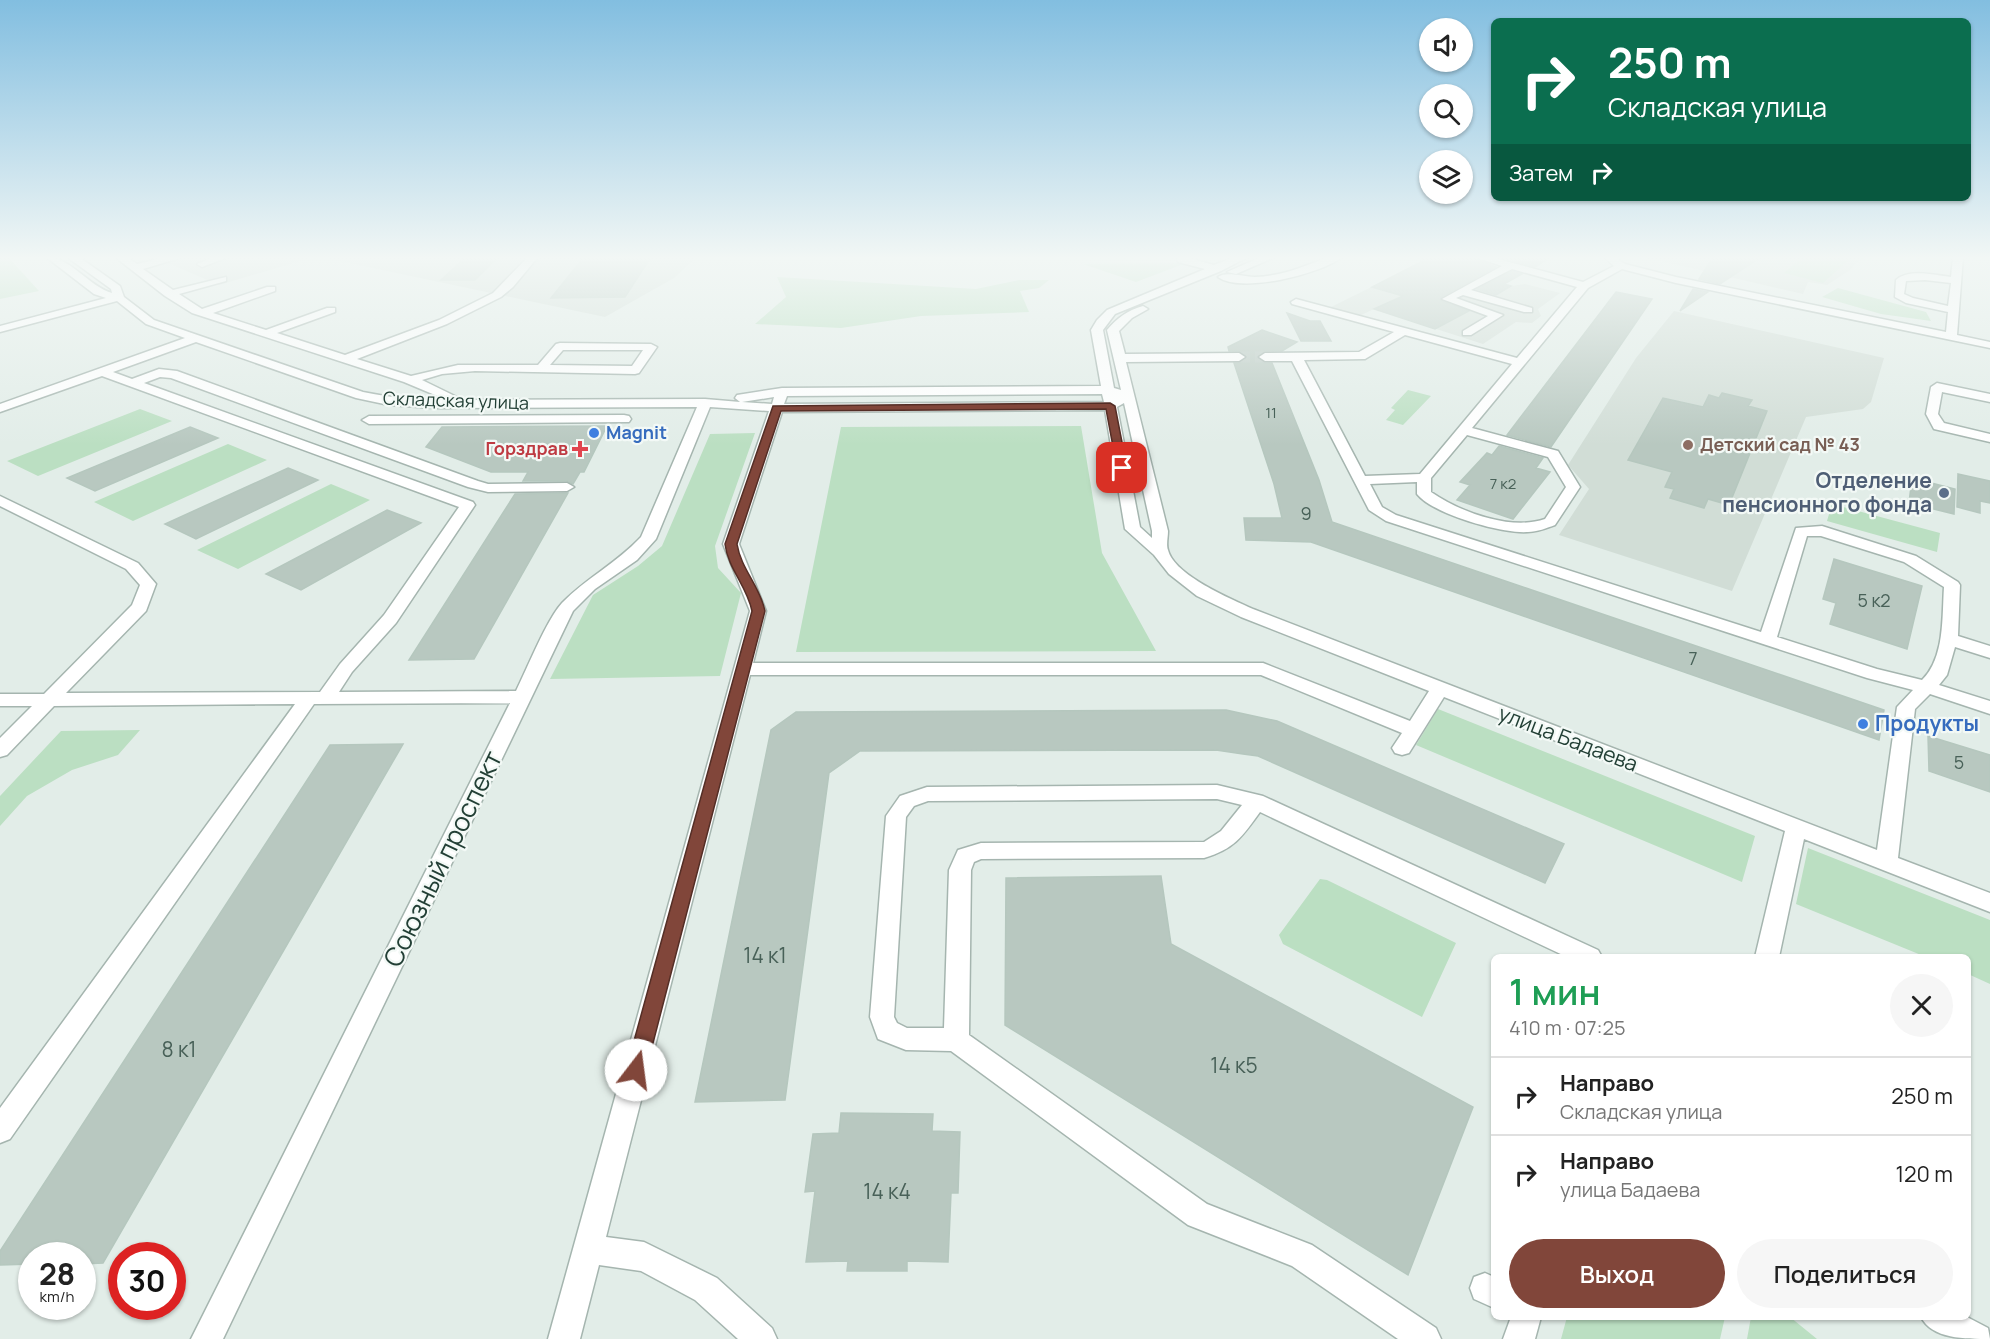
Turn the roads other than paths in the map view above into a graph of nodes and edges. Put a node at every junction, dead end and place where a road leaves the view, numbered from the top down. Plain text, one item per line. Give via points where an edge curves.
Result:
1 (37, 319) edge
2 (147, 319) edge
3 (221, 319) edge
4 (303, 319) edge
5 (448, 319) edge
6 (1104, 319) edge
7 (1124, 319) edge
8 (1361, 319) edge
9 (1490, 319) edge
10 (1557, 319) edge
11 (1870, 319) edge
12 (1952, 319) edge
13 (0, 329) edge
14 (1404, 331) junction
15 (1467, 333) dead end
16 (265, 334) junction
17 (1951, 337) junction
18 (194, 339) junction
19 (1990, 345) edge
20 (1239, 357) tunnel mouth
21 (1265, 357) tunnel mouth
22 (1296, 357) junction
23 (1120, 358) junction
24 (346, 359) junction
25 (1521, 363) junction
26 (542, 369) junction
27 (102, 372) junction
28 (412, 381) junction
29 (132, 383) junction
30 (1107, 390) junction
31 (1129, 396) junction
32 (1990, 398) edge
33 (779, 400) junction
34 (434, 404) junction
35 (464, 404) junction
36 (705, 404) junction
37 (1110, 406) junction
38 (0, 408) edge
39 (624, 419) dead end
40 (369, 420) dead end
41 (419, 421) junction
42 (1464, 430) junction
43 (1990, 438) edge
44 (1424, 478) junction
45 (1360, 480) junction
46 (567, 487) dead end
47 (488, 488) junction
48 (0, 500) edge
49 (468, 506) junction
50 (1160, 552) junction
51 (1768, 639) junction
52 (1949, 639) junction
53 (1990, 652) edge
54 (743, 669) junction
55 (1927, 687) junction
56 (1440, 689) junction
57 (523, 697) junction
58 (317, 698) junction
59 (0, 700) edge
60 (50, 700) junction
61 (1990, 708) edge
62 (1413, 730) junction
63 (1402, 748) dead end
64 (0, 750) edge
65 (1256, 801) junction
66 (1796, 828) junction
67 (1886, 863) junction
68 (1990, 903) edge
69 (1584, 954) edge
70 (1768, 954) edge
71 (956, 1040) junction
72 (0, 1130) edge
73 (588, 1249) junction
74 (1525, 1320) edge
75 (1942, 1320) edge
76 (207, 1339) edge
77 (564, 1339) edge
78 (761, 1339) edge
79 (1425, 1339) edge
80 (1519, 1339) edge
81 (1977, 1339) edge

1 - 13 street
2 - 18 street, Складская улица
3 - 16 street
4 - 16 street
5 - 24 street
6 - 30 street, улица Бадаева via 1097,330
7 - 23 street via 1113,330
8 - 14 street
9 - 15 street
10 - 25 street
11 - 17 street
12 - 17 street
14 - 22 street via 1361,356
14 - 25 street
16 - 24 street
17 - 19 street
18 - 27 street
18 - 34 street, Складская улица via 360,395
20 - 23 street
21 - 22 street
22 - 45 street
23 - 31 street
24 - 28 street
25 - 42 street
26 - 26 street via 560,346 651,346 635,370
26 - 28 street via 447,369
27 - 29 street
27 - 38 street
28 - 35 street
29 - 47 street via 159,374 173,374
29 - 49 street
30 - 31 street, Складская улица
30 - 33 street, Складская улица
30 - 37 street, улица Бадаева
31 - 37 street, Складская улица
31 - 50 street via 1160,531
32 - 43 street via 1938,387 1932,414 1939,426
33 - 36 street, Складская улица
33 - 37 street, Складская улица
33 - 54 street via 731,544 733,559 756,597 758,611
34 - 35 street, Складская улица
34 - 41 street
35 - 36 street, Складская улица
36 - 57 street, Союзный проспект via 648,539 566,609
37 - 50 street, улица Бадаева via 1133,530
39 - 41 street
40 - 41 street
42 - 44 street
42 - 44 street via 1553,454 1573,487 1550,522 1525,528 1443,507 1424,494
44 - 45 street
45 - 51 street via 1376,510 1391,518
46 - 47 street
47 - 49 street
48 - 60 street via 132,566 148,584 140,606
49 - 58 street via 390,620
50 - 56 street, улица Бадаева via 1175,571 1203,593
51 - 52 street via 1801,531 1810,530 1910,559 1952,585
51 - 55 street via 1873,674
52 - 53 street
52 - 55 street via 1938,675
54 - 62 street via 1263,669
54 - 73 street
55 - 61 street
55 - 67 street via 1906,707
56 - 62 street
56 - 66 street, улица Бадаева
57 - 58 street
57 - 76 street, Союзный проспект
58 - 60 street
58 - 72 street
59 - 60 street
60 - 64 street
62 - 63 street
65 - 69 street
65 - 71 street via 1221,846 1204,850 981,851 966,856 960,870
65 - 71 street via 1205,792 927,794 907,801 896,816 882,1017 887,1031 906,1039
66 - 67 street, улица Бадаева
66 - 70 street
67 - 68 street, улица Бадаева
71 - 79 street via 1198,1215 1302,1255
73 - 77 street
73 - 78 street via 644,1257 706,1289
74 - 80 street
75 - 81 street

